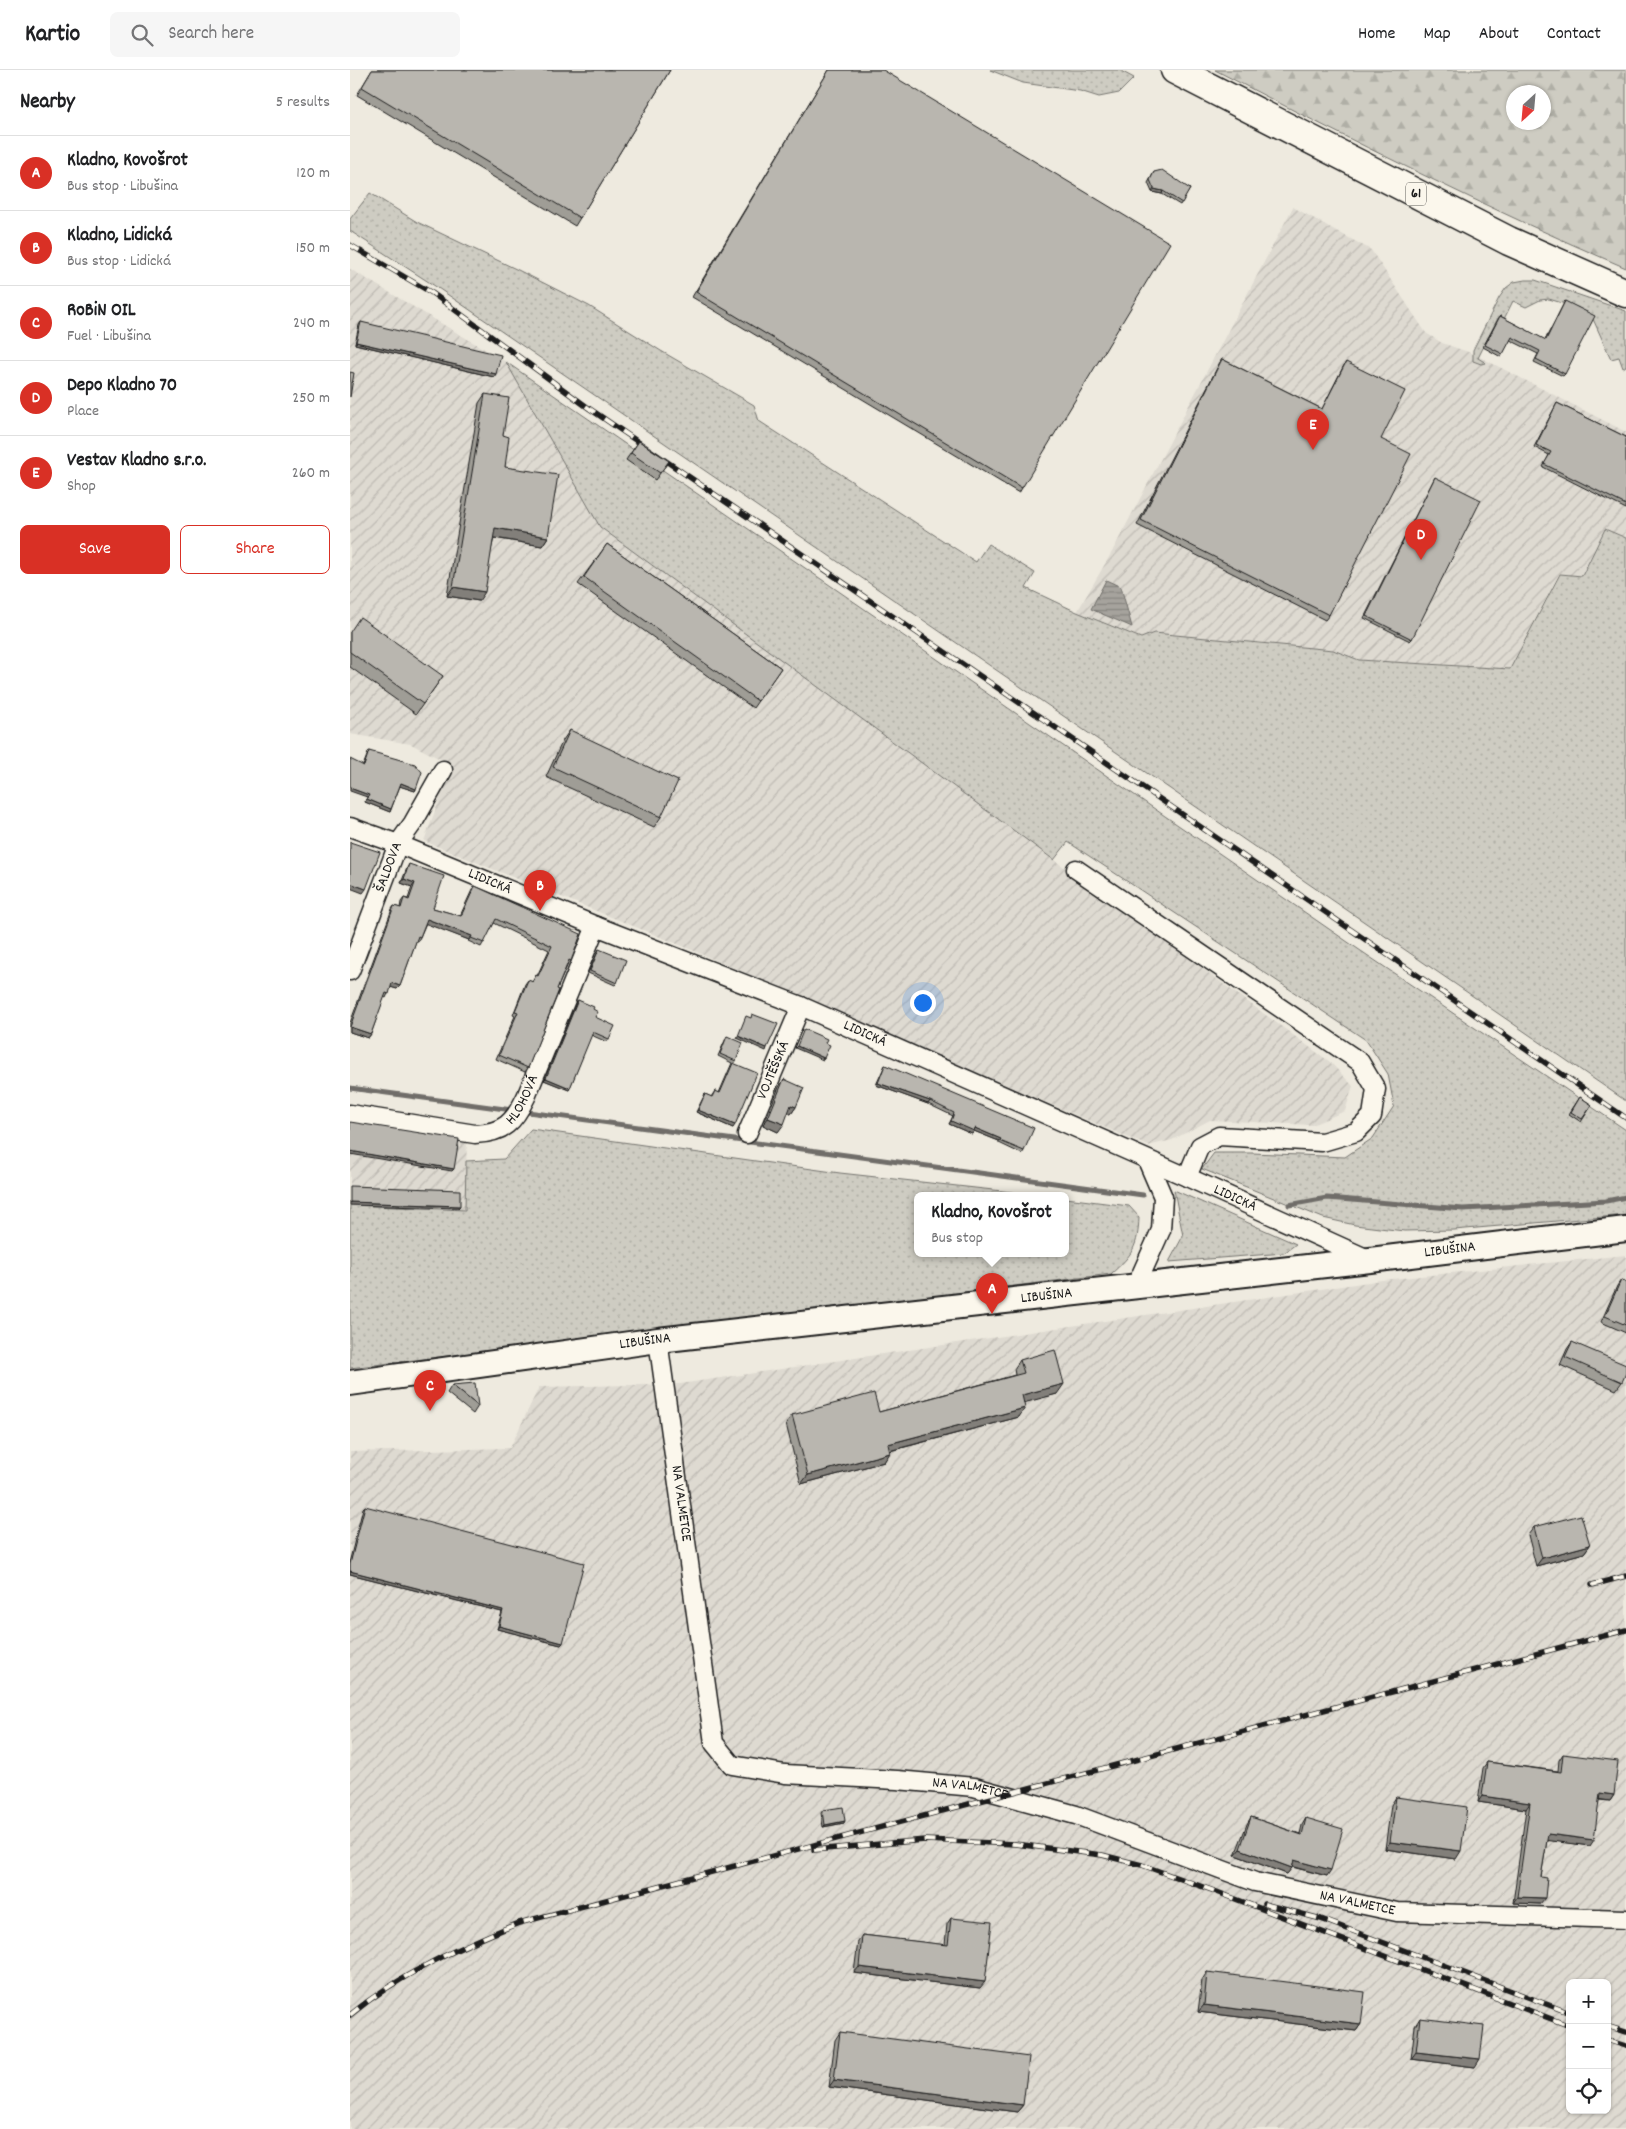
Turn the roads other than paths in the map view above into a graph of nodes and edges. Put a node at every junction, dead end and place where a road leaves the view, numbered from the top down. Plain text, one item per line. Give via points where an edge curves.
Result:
1 (1175, 70) edge
2 (1626, 293) edge
3 (443, 770) dead end
4 (350, 826) edge
5 (398, 844) junction
6 (1076, 868) dead end
7 (596, 926) junction
8 (350, 971) edge
9 (801, 1006) junction
10 (350, 1114) edge
11 (747, 1134) dead end
12 (1147, 1160) junction
13 (1187, 1177) junction
14 (1626, 1229) edge
15 (1370, 1260) junction
16 (1136, 1286) junction
17 (658, 1340) junction
18 (350, 1383) edge
19 (1626, 1919) edge

1 - 2 main road, 61 via 1509,241
3 - 5 street, ŠALDOVA
4 - 5 street, LIDICKÁ
5 - 7 street, LIDICKÁ
5 - 8 street, ŠALDOVA
6 - 13 street via 1360,1062 1376,1089 1372,1116 1356,1132 1322,1142 1219,1136 1200,1146
7 - 9 street, LIDICKÁ
7 - 10 street, HLOHOVÁ via 522,1105 502,1129 491,1134 475,1134
9 - 11 street, VOJTĚŠSKÁ
9 - 12 street, LIDICKÁ
12 - 13 street, LIDICKÁ
12 - 16 street via 1163,1197 1161,1230
13 - 15 street, LIDICKÁ
14 - 15 main road, LIBUŠINA
15 - 16 main road, LIBUŠINA
16 - 17 main road, LIBUŠINA
17 - 18 main road, LIBUŠINA
17 - 19 street, NA VALMETCE via 714,1743 732,1765 785,1774 974,1787 1076,1815 1255,1882 1397,1912

